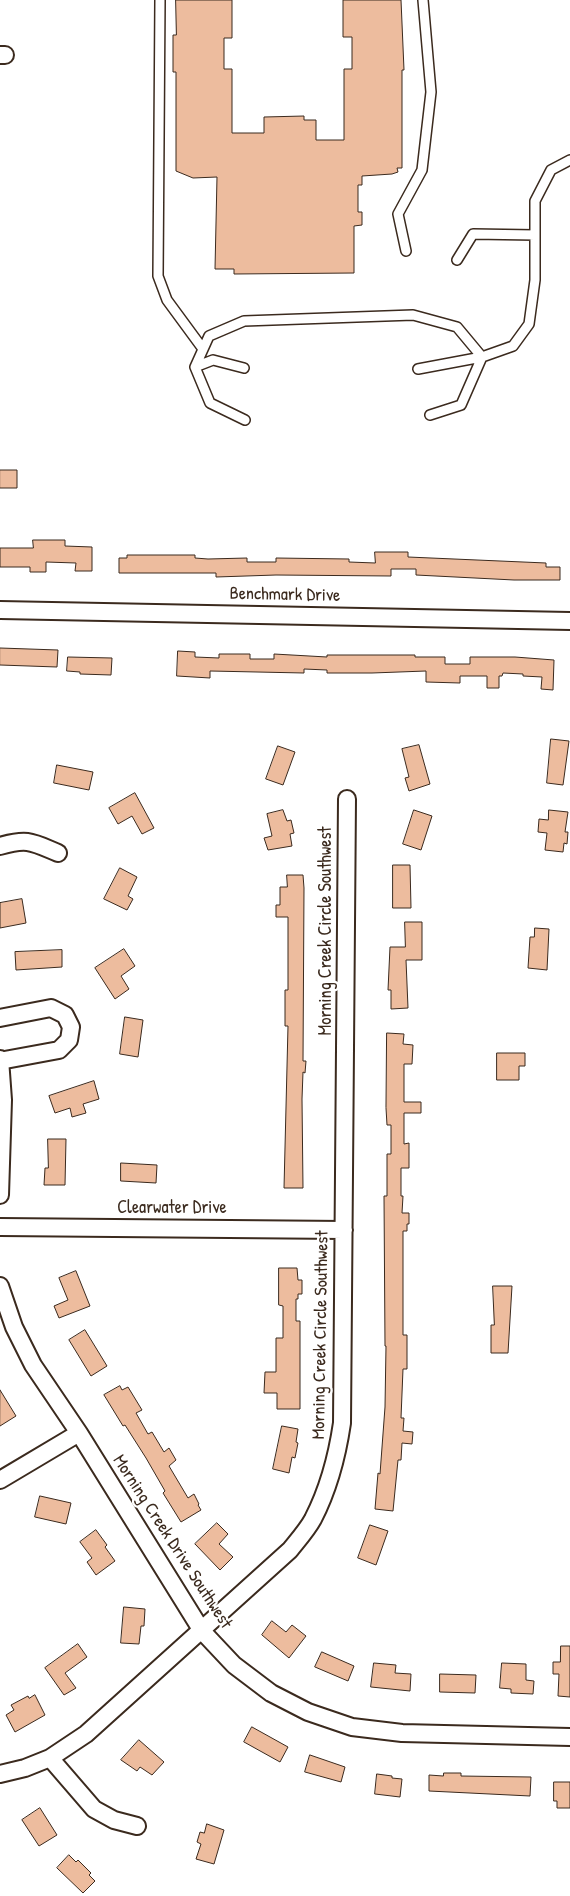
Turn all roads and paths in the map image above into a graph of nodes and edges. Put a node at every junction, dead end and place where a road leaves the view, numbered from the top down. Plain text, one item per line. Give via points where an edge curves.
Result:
1 (160, 0) edge
2 (422, 0) edge
3 (570, 160) edge
4 (535, 235) junction
5 (406, 251) dead end
6 (457, 260) dead end
7 (203, 349) junction
8 (482, 357) junction
9 (195, 366) junction
10 (244, 368) dead end
11 (418, 369) dead end
12 (430, 415) dead end
13 (245, 420) dead end
14 (0, 610) edge
15 (570, 621) edge
16 (347, 799) dead end
17 (0, 846) edge
18 (58, 853) dead end
19 (0, 1018) edge
20 (0, 1060) edge
21 (0, 1195) edge
22 (0, 1227) edge
23 (344, 1230) junction
24 (0, 1286) edge
25 (79, 1433) junction
26 (0, 1480) edge
27 (202, 1631) junction
28 (570, 1738) edge
29 (50, 1758) junction
30 (0, 1774) edge
31 (137, 1826) dead end

1 - 7 lane via 158,276 167,300
2 - 5 lane via 431,92 422,170 398,214
3 - 4 lane via 551,170 535,201
4 - 6 lane via 473,234
4 - 8 lane via 535,280 529,324 513,346
7 - 8 lane via 209,336 244,321 413,315 457,327
7 - 9 lane
8 - 11 lane
8 - 12 lane via 461,405
9 - 10 lane via 212,360
9 - 13 lane via 210,402
14 - 15 street, Benchmark Drive
16 - 23 street, Morning Creek Circle Southwest
17 - 18 street via 30,841
19 - 20 street via 51,1008 65,1015 71,1027 69,1040 59,1050
20 - 21 street via 3,1100
22 - 23 street, Clearwater Drive
23 - 27 street, Morning Creek Circle Southwest via 342,1423 330,1482 312,1520 290,1550
24 - 25 street, Morning Creek Drive Southwest via 33,1365
25 - 26 street
25 - 27 street, Morning Creek Drive Southwest
27 - 28 street, Morning Creek Drive Southwest via 234,1665 271,1693 308,1712 352,1727 402,1734
27 - 29 street, Morning Creek Circle Southwest via 86,1734
29 - 30 street, Morning Creek Circle Southwest
29 - 31 street via 94,1809 114,1820

